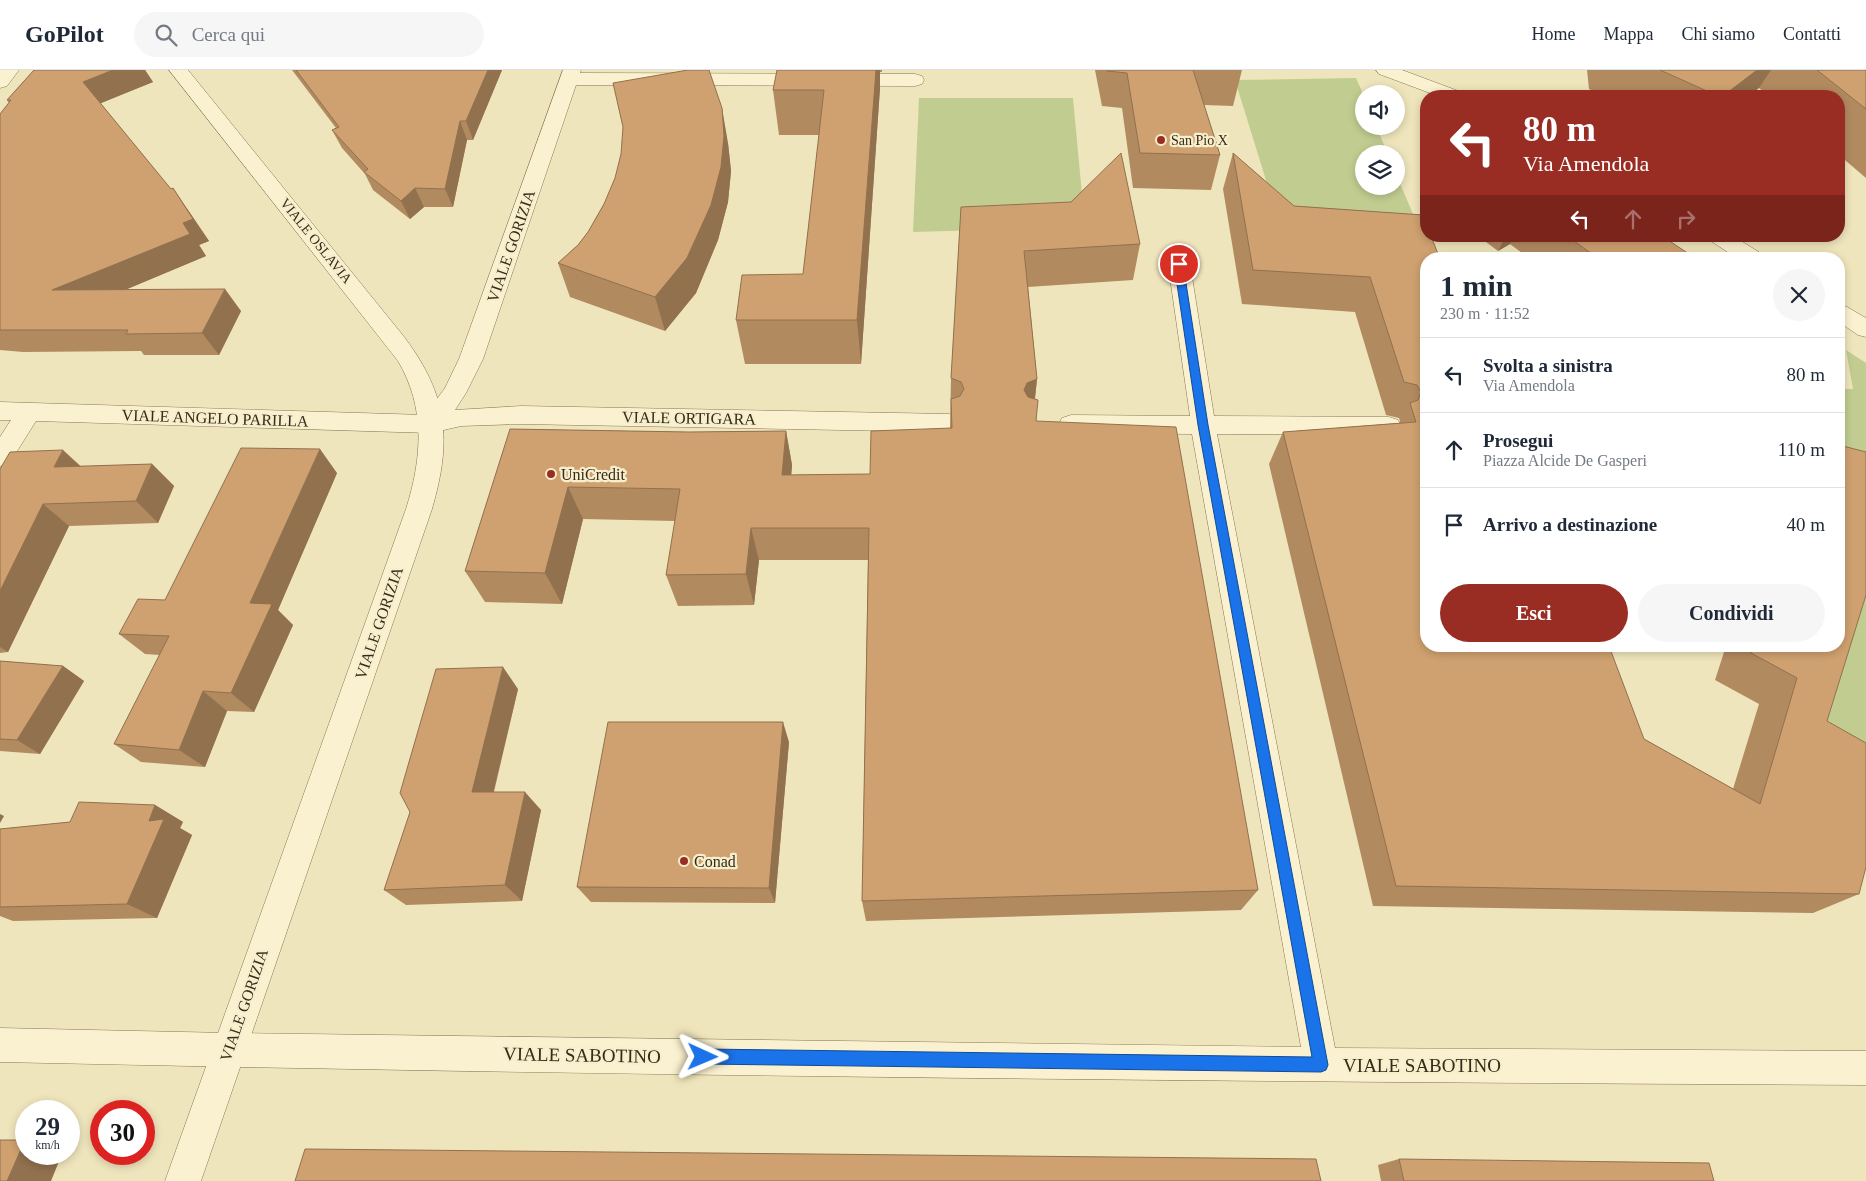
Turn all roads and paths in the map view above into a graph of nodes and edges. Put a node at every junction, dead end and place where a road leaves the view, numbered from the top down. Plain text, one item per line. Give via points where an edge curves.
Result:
1 (10, 70) edge
2 (178, 70) edge
3 (1385, 70) edge
4 (570, 75) edge
5 (915, 80) dead end
6 (0, 82) edge
7 (1438, 90) edge
8 (1727, 242) edge
9 (1743, 252) edge
10 (1179, 264) dead end
11 (1845, 316) edge
12 (1866, 329) edge
13 (0, 411) edge
14 (29, 412) junction
15 (949, 423) edge
16 (430, 424) junction
17 (1044, 424) edge
18 (1203, 425) junction
19 (1389, 426) edge
20 (0, 457) edge
21 (0, 1045) edge
22 (228, 1050) junction
23 (1321, 1065) junction
24 (1866, 1068) edge
25 (183, 1181) edge

1 - 6 street
2 - 16 street, VIALE OSLAVIA via 401,350 424,392
3 - 7 street
4 - 5 street
4 - 16 street, VIALE GORIZIA via 471,359 454,393
8 - 9 street
10 - 18 street
11 - 12 street
13 - 14 street, VIALE ANGELO PARILLA
14 - 16 street, VIALE ANGELO PARILLA
14 - 20 street
15 - 16 street, VIALE ORTIGARA via 521,414 461,417
16 - 22 street, VIALE GORIZIA via 432,443 428,483
17 - 18 street
18 - 19 street
18 - 23 street
21 - 22 street, VIALE SABOTINO
22 - 23 street, VIALE SABOTINO
22 - 25 street, VIALE GORIZIA
23 - 24 street, VIALE SABOTINO

